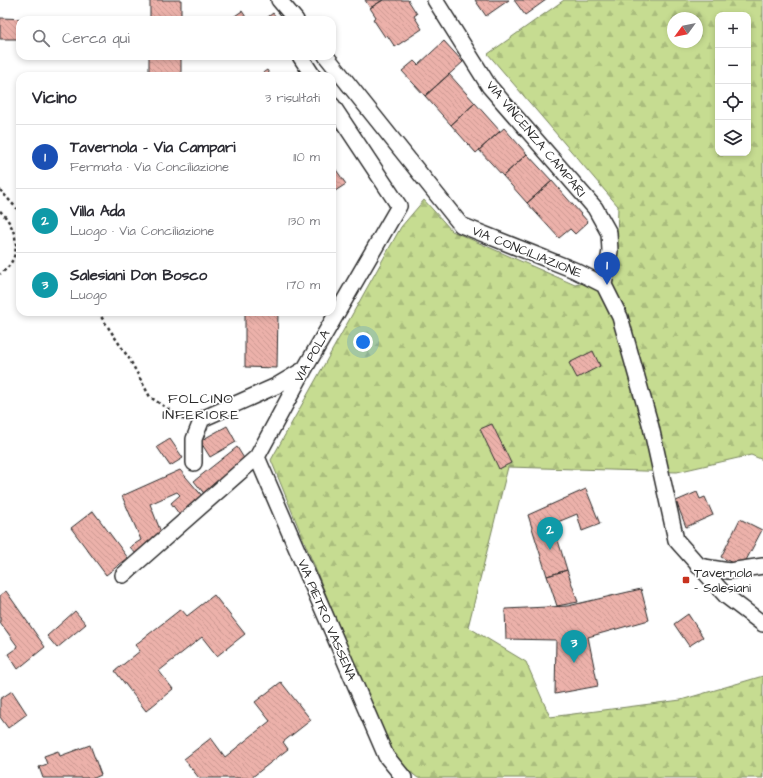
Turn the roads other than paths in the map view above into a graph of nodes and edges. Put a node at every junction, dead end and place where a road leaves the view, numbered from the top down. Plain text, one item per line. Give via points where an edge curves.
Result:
1 (279, 0) edge
2 (435, 0) edge
3 (284, 16) edge
4 (293, 16) edge
5 (303, 60) edge
6 (329, 60) edge
7 (310, 72) edge
8 (336, 111) edge
9 (604, 285) junction
10 (336, 315) edge
11 (335, 316) edge
12 (304, 370) junction
13 (257, 457) junction
14 (194, 463) dead end
15 (698, 566) junction
16 (763, 566) edge
17 (123, 575) dead end
18 (763, 624) edge
19 (404, 778) edge

1 - 3 street
1 - 4 street
2 - 9 street, VIA VINCENZA CAMPARI via 489,86 595,208 609,233 610,251
5 - 7 street
6 - 9 street, VIA CONCILIAZIONE via 461,225 574,270
8 - 10 street, VIA POLA via 399,206
9 - 15 street via 620,317 652,427 676,540
11 - 12 street, VIA POLA
12 - 13 street, VIA POLA
12 - 14 street via 276,386 202,419 194,440
13 - 17 street, VIA POLA
13 - 19 street, VIA PIETRO VASSENA via 386,756
15 - 16 street via 729,571
15 - 18 street via 726,596

